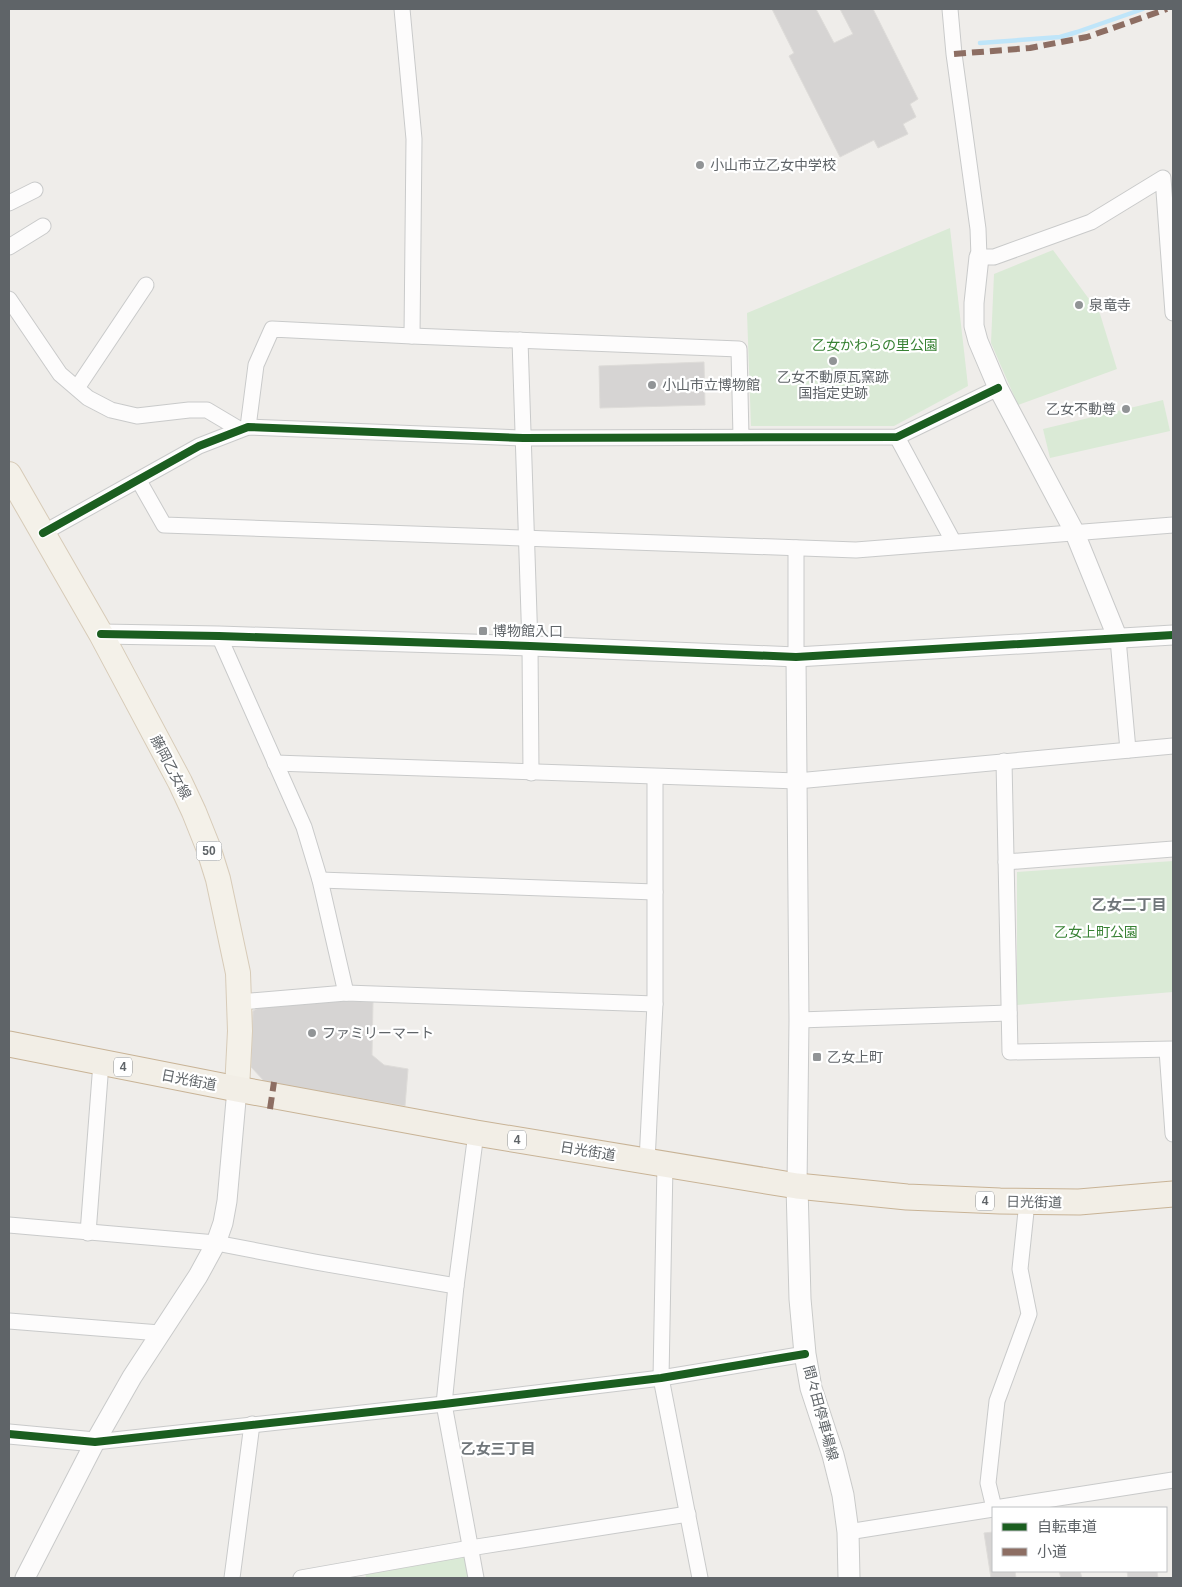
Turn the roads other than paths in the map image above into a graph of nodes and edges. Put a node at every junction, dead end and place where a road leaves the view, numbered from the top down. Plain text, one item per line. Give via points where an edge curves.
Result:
1 (402, 9) edge
2 (950, 9) edge
3 (34, 190) dead end
4 (9, 202) edge
5 (43, 226) dead end
6 (9, 247) edge
7 (979, 257) junction
8 (146, 285) dead end
9 (9, 299) edge
10 (1173, 313) edge
11 (412, 336) junction
12 (520, 340) junction
13 (76, 388) junction
14 (998, 388) junction
15 (244, 428) junction
16 (897, 437) junction
17 (523, 438) junction
18 (740, 438) junction
19 (9, 474) edge
20 (139, 480) junction
21 (1173, 525) edge
22 (1074, 531) junction
23 (43, 534) junction
24 (526, 537) junction
25 (954, 542) junction
26 (796, 548) junction
27 (101, 634) junction
28 (1173, 635) edge
29 (219, 636) junction
30 (1118, 639) junction
31 (530, 646) junction
32 (796, 657) junction
33 (1173, 746) edge
34 (1128, 750) junction
35 (1004, 761) junction
36 (275, 763) junction
37 (531, 773) junction
38 (655, 777) junction
39 (797, 781) junction
40 (1173, 849) edge
41 (1006, 862) junction
42 (320, 880) junction
43 (655, 892) junction
44 (346, 993) junction
45 (240, 1002) junction
46 (656, 1004) junction
47 (1009, 1013) junction
48 (799, 1020) junction
49 (9, 1044) edge
50 (1170, 1050) edge
51 (100, 1063) junction
52 (237, 1089) junction
53 (476, 1133) junction
54 (1173, 1134) edge
55 (656, 1163) junction
56 (797, 1186) junction
57 (1173, 1194) edge
58 (1027, 1202) junction
59 (9, 1225) edge
60 (88, 1233) junction
61 (216, 1243) junction
62 (456, 1286) junction
63 (9, 1321) edge
64 (160, 1333) junction
65 (805, 1354) junction
66 (660, 1378) junction
67 (444, 1404) junction
68 (252, 1424) junction
69 (9, 1434) edge
70 (95, 1442) junction
71 (1173, 1480) edge
72 (994, 1507) edge
73 (1000, 1507) edge
74 (992, 1508) edge
75 (688, 1514) junction
76 (848, 1532) junction
77 (470, 1548) junction
78 (357, 1573) edge
79 (25, 1578) edge
80 (232, 1578) edge
81 (301, 1578) edge
82 (476, 1578) edge
83 (700, 1578) edge
84 (849, 1578) edge

1 - 11 street via 414,139
2 - 7 street
3 - 4 street
5 - 6 street
7 - 10 street via 994,257 1091,222 1164,178
7 - 14 street via 974,326
8 - 13 street
9 - 13 street via 60,374
11 - 12 street
11 - 15 street via 272,329 256,365
12 - 17 street
12 - 18 street via 739,349
13 - 15 street via 111,410 137,416 207,410
14 - 16 street
14 - 22 street
15 - 17 street
15 - 20 street via 199,446
16 - 18 street
16 - 25 street
17 - 18 street
17 - 24 street
19 - 23 main road, 藤岡乙女線 / 50
20 - 23 street
20 - 24 street via 164,525
21 - 22 street
22 - 25 street
22 - 30 street
23 - 27 main road, 藤岡乙女線 / 50
24 - 26 street
24 - 31 street
25 - 26 street via 856,550
26 - 32 street
27 - 29 street
27 - 45 main road, 藤岡乙女線 / 50 via 194,812 218,879 238,973
28 - 30 street
29 - 31 street
29 - 36 street
30 - 32 street
30 - 34 street
31 - 32 street
31 - 37 street
32 - 39 street
33 - 34 street
34 - 35 street
35 - 39 street
35 - 41 street
36 - 37 street
36 - 42 street via 304,827
37 - 38 street
38 - 39 street
38 - 43 street
39 - 48 street
40 - 41 street
41 - 47 street
42 - 43 street
42 - 44 street
43 - 46 street
44 - 45 street
44 - 46 street
45 - 52 main road, 藤岡乙女線 / 50
46 - 55 street
47 - 48 street
47 - 50 street via 1010,1052
48 - 56 street
49 - 51 highway, 日光街道 / 4
50 - 54 street
51 - 52 highway, 日光街道 / 4
51 - 60 street
52 - 53 highway, 日光街道 / 4
52 - 61 street via 227,1201
53 - 55 highway, 日光街道 / 4
53 - 62 street
55 - 56 highway, 日光街道 / 4
55 - 66 street
56 - 58 highway, 日光街道 / 4 via 907,1197
56 - 65 main road, 間々田停車場線
57 - 58 highway, 日光街道 / 4 via 1079,1202
58 - 72 street via 1020,1268 1029,1314 997,1401 988,1483
59 - 60 street
60 - 61 street
61 - 62 street
61 - 64 street
62 - 67 street
63 - 64 street
64 - 70 street
65 - 66 street
65 - 76 main road, 間々田停車場線 via 811,1388 843,1494
66 - 67 street
66 - 75 street
67 - 68 street
67 - 77 street
68 - 70 street
68 - 80 street
69 - 70 street
70 - 79 street
71 - 73 street
74 - 76 street
75 - 77 street
75 - 83 street
76 - 84 main road, 間々田停車場線
77 - 78 street
77 - 82 street
78 - 81 street

